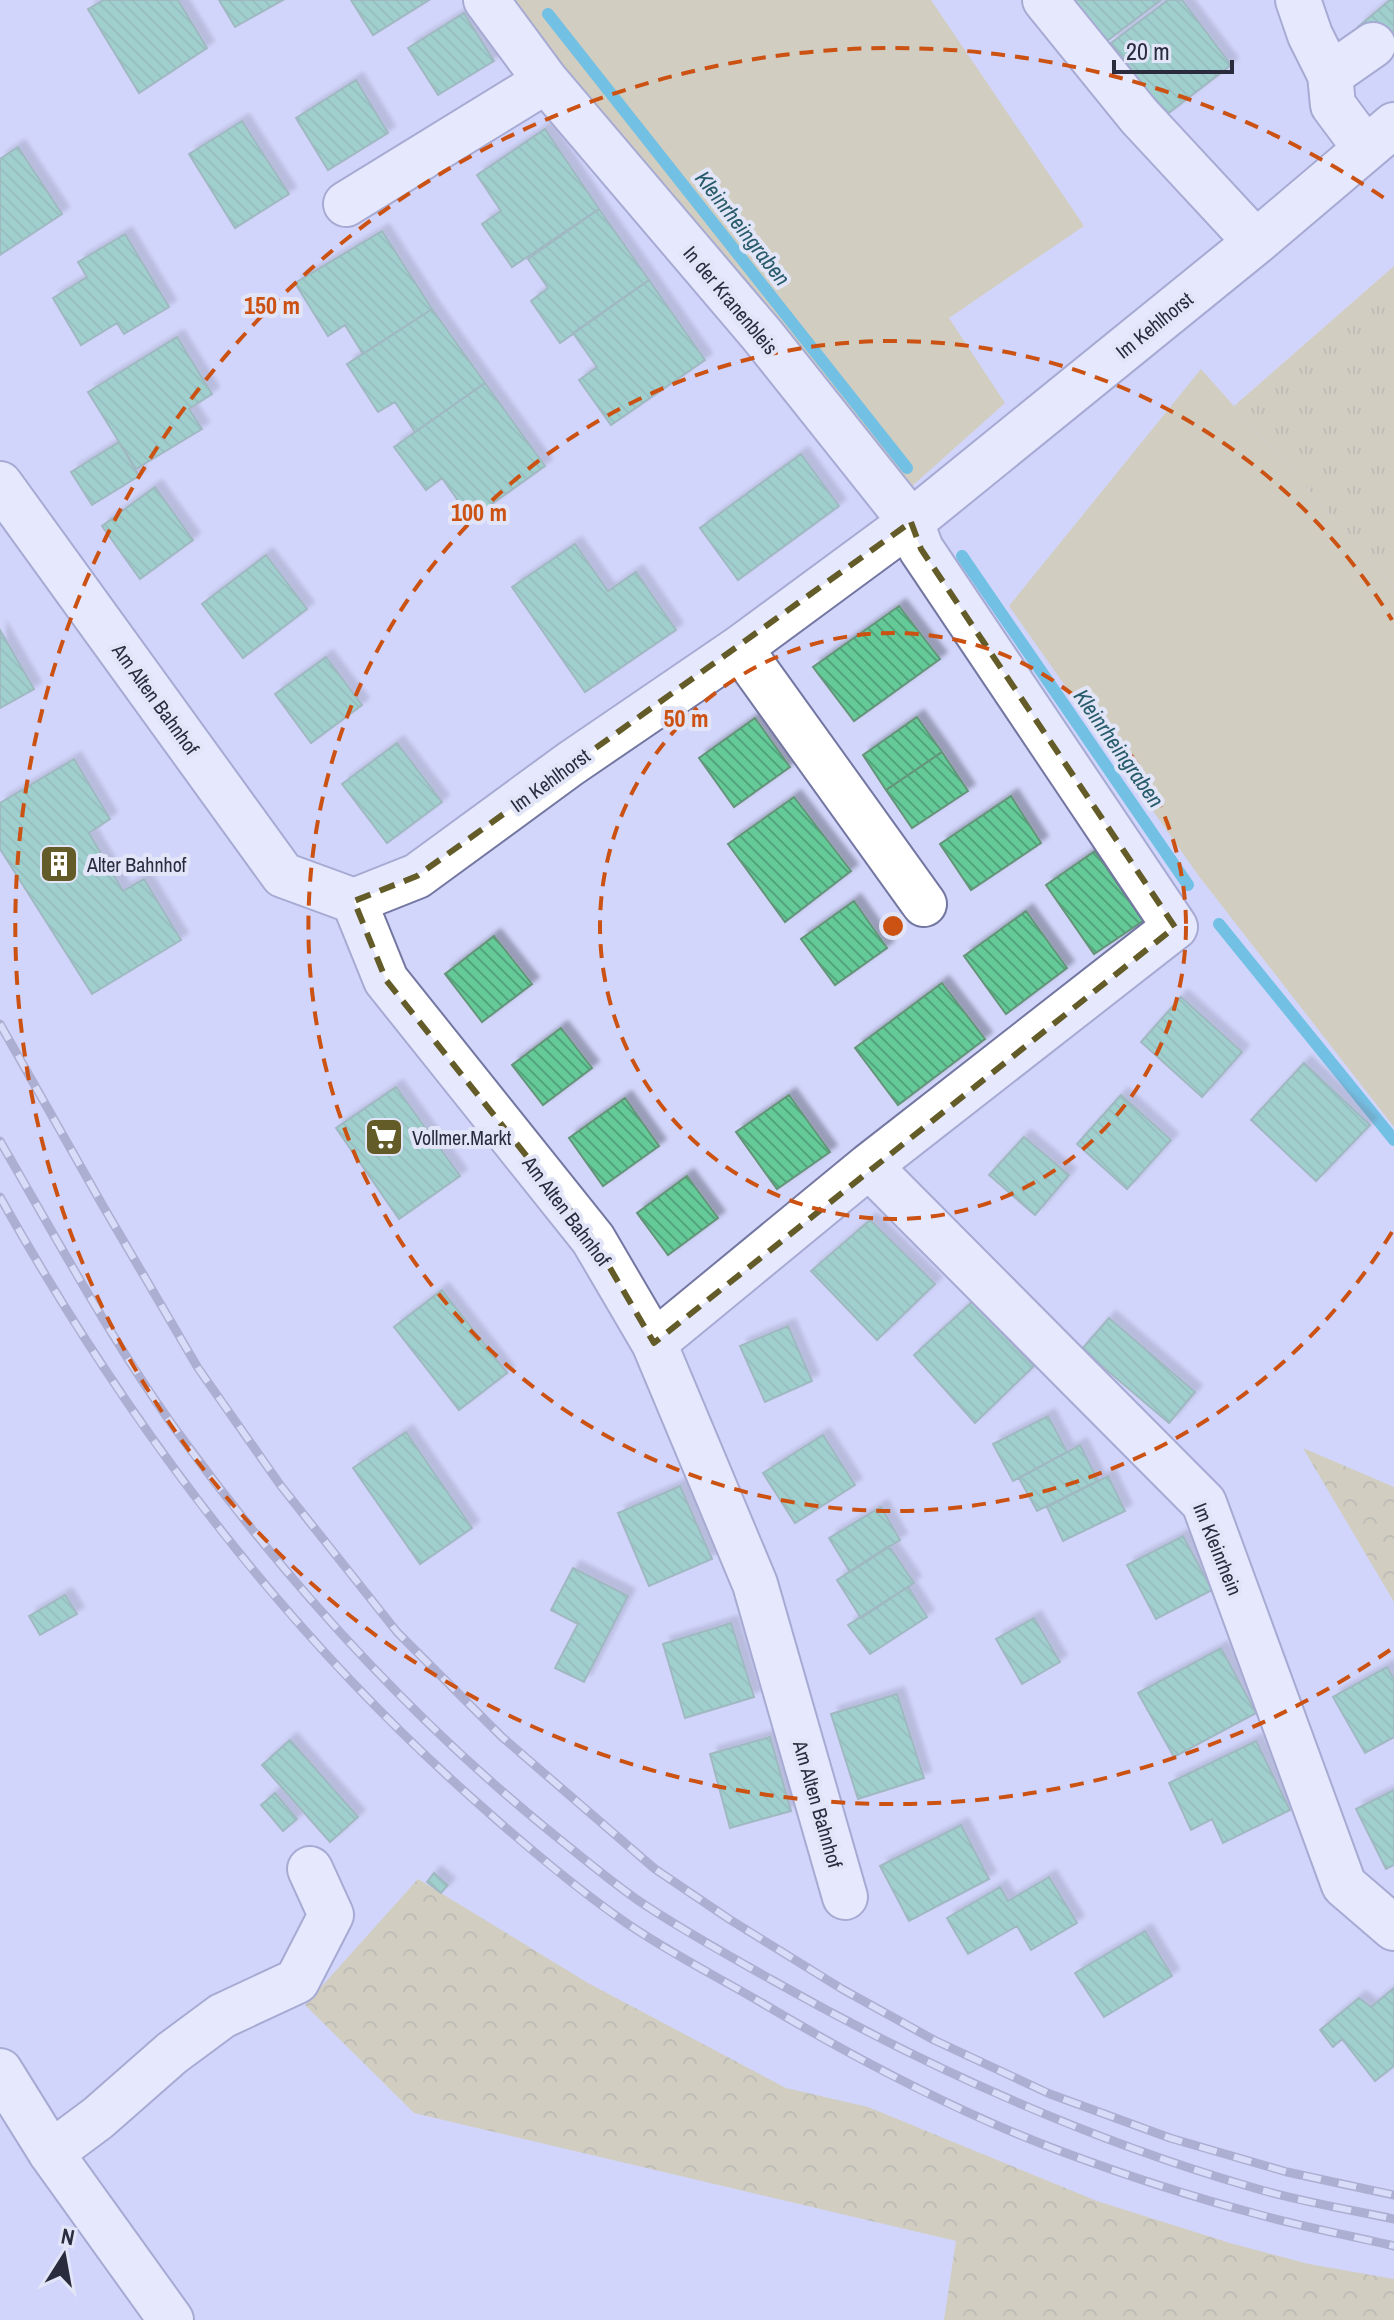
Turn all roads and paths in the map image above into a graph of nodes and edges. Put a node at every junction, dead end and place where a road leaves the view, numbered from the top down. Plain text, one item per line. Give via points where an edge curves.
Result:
1 (486, 0) edge
2 (1045, 0) edge
3 (1298, 0) edge
4 (1373, 45) dead end
5 (1330, 75) junction
6 (546, 81) junction
7 (1380, 136) edge
8 (346, 204) dead end
9 (1256, 242) junction
10 (0, 484) edge
11 (911, 522) junction
12 (740, 648) junction
13 (354, 901) junction
14 (924, 904) dead end
15 (869, 1166) junction
16 (654, 1343) junction
17 (310, 1869) dead end
18 (845, 1897) dead end
19 (1394, 1928) edge
20 (0, 2071) edge
21 (51, 2153) junction
22 (171, 2320) edge

1 - 6 street, In der Kranenbleis
2 - 9 street via 1139,116
3 - 5 street
4 - 5 street
5 - 7 street via 1333,105
6 - 8 street
6 - 11 street, In der Kranenbleis via 762,335
7 - 9 street, Im Kehlhorst
9 - 11 street, Im Kehlhorst
10 - 13 street, Am Alten Bahnhof via 283,875
11 - 12 street, Im Kehlhorst
11 - 15 street via 921,549 1175,927
12 - 13 street, Im Kehlhorst via 417,876
12 - 14 street
13 - 16 street, Am Alten Bahnhof via 386,980 593,1239
15 - 16 street
15 - 19 street, Im Kleinrhein via 1204,1503 1344,1885
16 - 18 street, Am Alten Bahnhof via 755,1584
17 - 21 street via 331,1915 297,1981 222,2016
20 - 21 street
21 - 22 street

